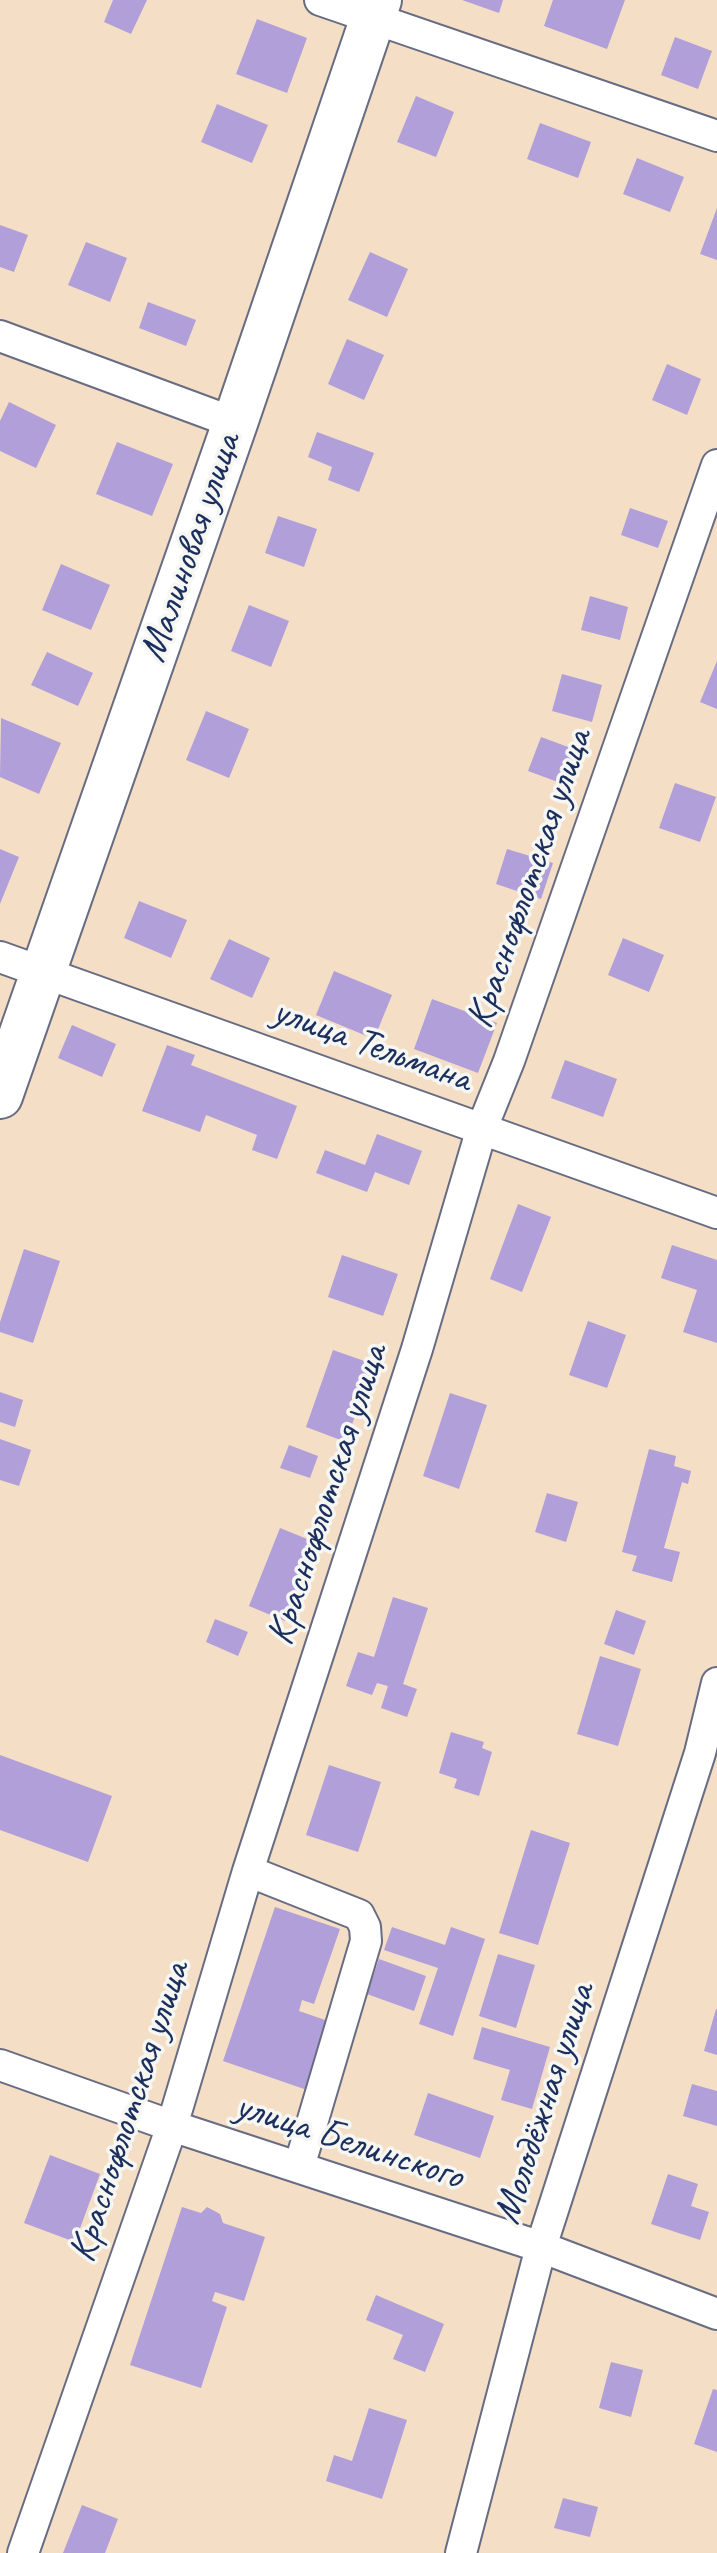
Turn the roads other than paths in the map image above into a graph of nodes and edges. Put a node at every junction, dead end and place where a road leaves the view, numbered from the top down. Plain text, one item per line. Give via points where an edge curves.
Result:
1 (320, 0) edge
2 (376, 9) edge
3 (717, 136) edge
4 (0, 336) edge
5 (235, 423) junction
6 (717, 465) edge
7 (0, 957) edge
8 (42, 972) junction
9 (0, 1096) edge
10 (482, 1128) junction
11 (717, 1213) edge
12 (717, 1683) edge
13 (248, 1871) junction
14 (0, 2065) edge
15 (172, 2126) junction
16 (299, 2167) junction
17 (541, 2247) junction
18 (717, 2314) edge
19 (23, 2553) edge
20 (461, 2553) edge

1 - 2 street
2 - 3 street
2 - 5 street, Малиновая улица
4 - 5 street
5 - 8 street, Малиновая улица
6 - 10 street, Краснофлотская улица
7 - 8 street, улица Тельмана
8 - 9 street, Малиновая улица
8 - 10 street, улица Тельмана
10 - 11 street, улица Тельмана
10 - 13 street, Краснофлотская улица via 412,1365
12 - 17 street, Молодёжная улица via 700,1753
13 - 15 street, Краснофлотская улица
13 - 16 street via 359,1915 365,1927 366,1941
14 - 15 street, улица Белинского
15 - 16 street, улица Белинского
15 - 19 street, Краснофлотская улица
16 - 17 street, улица Белинского
17 - 18 street, улица Белинского
17 - 20 street, Молодёжная улица

